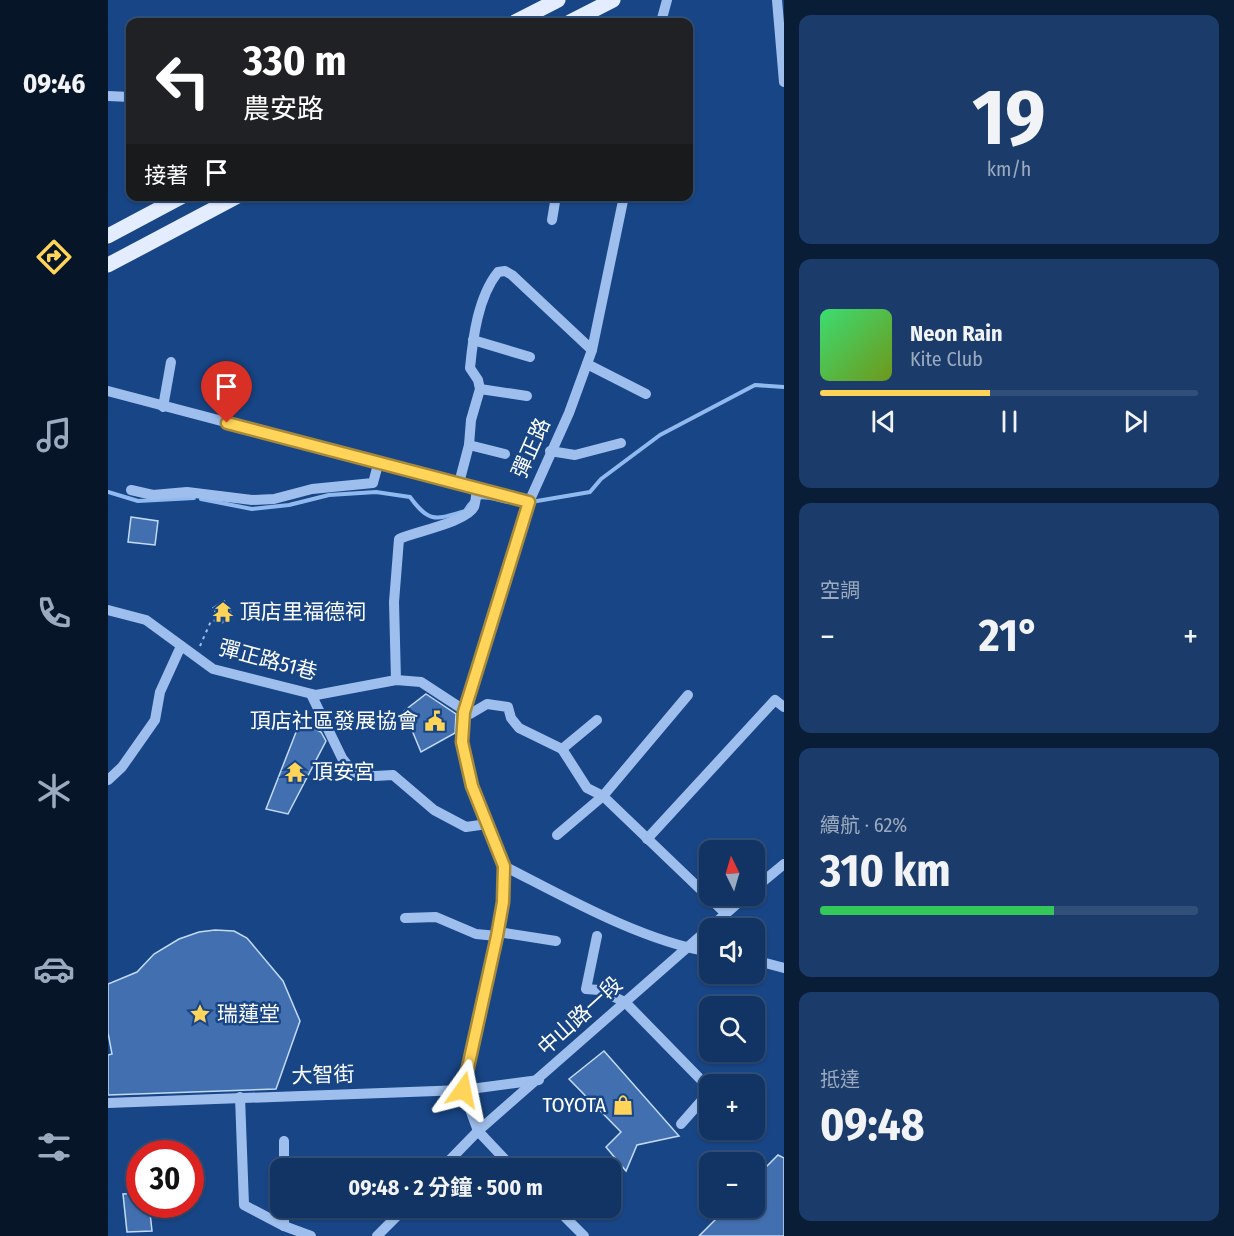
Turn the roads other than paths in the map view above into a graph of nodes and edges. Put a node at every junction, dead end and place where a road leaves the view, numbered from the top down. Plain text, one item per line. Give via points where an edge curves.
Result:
1 (558, 0) edge
2 (614, 0) edge
3 (667, 0) edge
4 (777, 0) edge
5 (523, 18) edge
6 (578, 18) edge
7 (662, 18) edge
8 (784, 82) edge
9 (108, 96) edge
10 (126, 98) edge
11 (174, 201) edge
12 (229, 201) edge
13 (555, 201) edge
14 (623, 201) edge
15 (552, 220) dead end
16 (108, 236) edge
17 (108, 265) edge
18 (473, 340) junction
19 (592, 350) junction
20 (530, 357) dead end
21 (171, 362) dead end
22 (587, 364) junction
23 (480, 389) junction
24 (108, 391) edge
25 (646, 394) dead end
26 (527, 396) dead end
27 (163, 407) junction
28 (621, 443) dead end
29 (469, 445) junction
30 (550, 451) junction
31 (505, 454) dead end
32 (379, 461) junction
33 (459, 483) junction
34 (477, 488) junction
35 (131, 490) dead end
36 (529, 502) junction
37 (108, 610) edge
38 (182, 646) junction
39 (396, 680) junction
40 (311, 694) junction
41 (688, 695) dead end
42 (784, 707) edge
43 (464, 712) junction
44 (597, 720) dead end
45 (562, 749) junction
46 (108, 780) edge
47 (603, 796) junction
48 (487, 824) junction
49 (557, 835) dead end
50 (647, 839) junction
51 (784, 864) edge
52 (504, 866) junction
53 (765, 880) edge
54 (734, 906) edge
55 (725, 914) junction
56 (405, 918) dead end
57 (498, 934) junction
58 (597, 936) dead end
59 (556, 941) dead end
60 (685, 948) junction
61 (699, 950) edge
62 (765, 963) edge
63 (784, 968) edge
64 (625, 1002) junction
65 (699, 1079) edge
66 (538, 1080) junction
67 (463, 1090) junction
68 (240, 1097) junction
69 (108, 1103) edge
70 (699, 1103) edge
71 (681, 1124) dead end
72 (478, 1131) junction
73 (284, 1141) dead end
74 (284, 1158) edge
75 (452, 1158) edge
76 (504, 1158) edge
77 (284, 1218) edge
78 (395, 1218) edge
79 (566, 1218) edge
80 (284, 1226) junction
81 (311, 1236) edge
82 (377, 1236) edge
83 (584, 1236) edge

1 - 5 main road
2 - 6 main road
3 - 7 street
4 - 8 street
9 - 10 street
11 - 16 main road
12 - 17 main road
13 - 15 street
14 - 19 street, 彈正路
18 - 19 street via 490,283 498,272 505,271
18 - 20 street
18 - 23 street via 470,368
19 - 22 street, 彈正路
21 - 27 street
22 - 25 street
22 - 30 street, 彈正路
23 - 26 street
23 - 29 street
24 - 27 street
27 - 32 street
28 - 30 street via 575,455
29 - 31 street
29 - 33 street
30 - 36 street, 彈正路
32 - 33 street
32 - 35 street via 373,483 312,489 274,499 187,492 153,495
33 - 34 street
34 - 36 street
34 - 39 street via 469,512 399,539 394,602
36 - 43 street, 彈正路
37 - 38 street, 彈正路51巷 via 146,620
38 - 40 street, 彈正路51巷 via 213,669
38 - 46 street via 160,692 155,720 122,767
39 - 40 street, 彈正路51巷
39 - 43 street, 彈正路51巷 via 421,682
40 - 48 street via 342,758 357,777 393,775 434,810 466,827
41 - 47 street
42 - 50 street via 775,700
43 - 45 street via 470,714 487,704 508,707 519,728
43 - 48 street, 彈正路 via 462,742 472,786
44 - 45 street
45 - 47 street via 587,788
47 - 49 street
47 - 50 street
48 - 52 street, 彈正路
50 - 55 street
51 - 53 street
52 - 57 street, 彈正路
52 - 60 street via 565,899
54 - 55 street, 中山路一段
55 - 60 street, 中山路一段
56 - 57 street via 436,917 476,934
57 - 59 street
57 - 67 street, 彈正路
58 - 64 street via 586,989 599,990
60 - 61 street
60 - 64 street, 中山路一段
62 - 63 street
64 - 65 street
64 - 66 street, 中山路一段
66 - 67 street, 大智街
66 - 72 street, 中山路一段
67 - 68 street, 大智街
67 - 72 street
68 - 69 street, 大智街
68 - 80 street via 244,1205
70 - 71 street
72 - 75 street, 中山路一段
72 - 76 street
73 - 74 street
77 - 80 street
78 - 82 street
79 - 83 street
80 - 81 street

